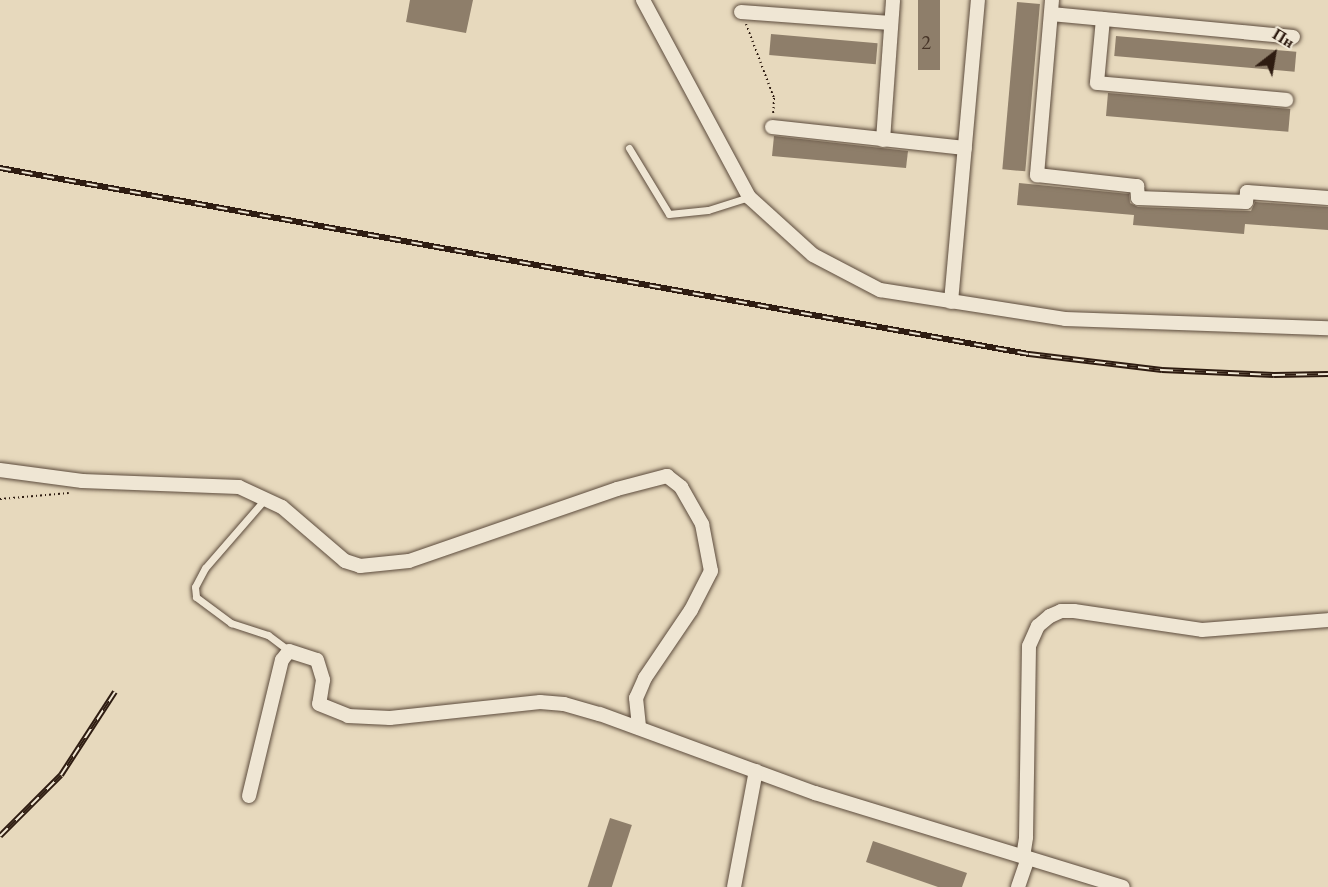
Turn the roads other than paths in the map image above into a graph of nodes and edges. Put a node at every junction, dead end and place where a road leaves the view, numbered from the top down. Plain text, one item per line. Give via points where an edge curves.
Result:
1 (643, 0) edge
2 (893, 0) edge
3 (978, 0) edge
4 (1052, 7) edge
5 (741, 12) road end
6 (1103, 19) junction
7 (891, 23) junction
8 (1293, 37) dead end
9 (1286, 100) dead end
10 (772, 127) road end
11 (883, 140) junction
12 (629, 148) dead end
13 (965, 148) junction
14 (749, 197) junction
15 (1328, 198) edge
16 (951, 302) junction
17 (1328, 328) edge
18 (0, 470) edge
19 (265, 499) junction
20 (1328, 620) edge
21 (289, 651) junction
22 (639, 728) junction
23 (756, 771) junction
24 (249, 796) dead end
25 (1025, 858) junction
26 (734, 887) edge
27 (1018, 887) edge
28 (1123, 887) edge

1 - 14 street
2 - 7 street
3 - 13 street
4 - 6 street
4 - 15 street via 1037,175 1137,186 1138,198 1246,202 1247,192
5 - 7 street
6 - 8 street
6 - 9 street via 1097,83
7 - 11 street
10 - 11 street
11 - 13 street
12 - 14 lane via 669,214 708,210
13 - 16 street
14 - 16 street via 813,255 870,285
16 - 17 street via 1065,319
18 - 19 street via 82,481 238,487
19 - 21 lane via 205,568 195,587 196,597 231,622 267,635
19 - 22 street via 282,507 345,561 360,566 409,561 617,489 667,476 674,479 702,524 711,571 691,610 645,678 636,698
20 - 25 street via 1202,630 1074,611 1050,616 1038,626 1029,646
21 - 22 street via 317,660 323,680 319,704 348,716 390,718 540,702 564,704
21 - 24 street via 282,660
22 - 23 street
23 - 25 street
23 - 26 street
25 - 27 street
25 - 28 street

